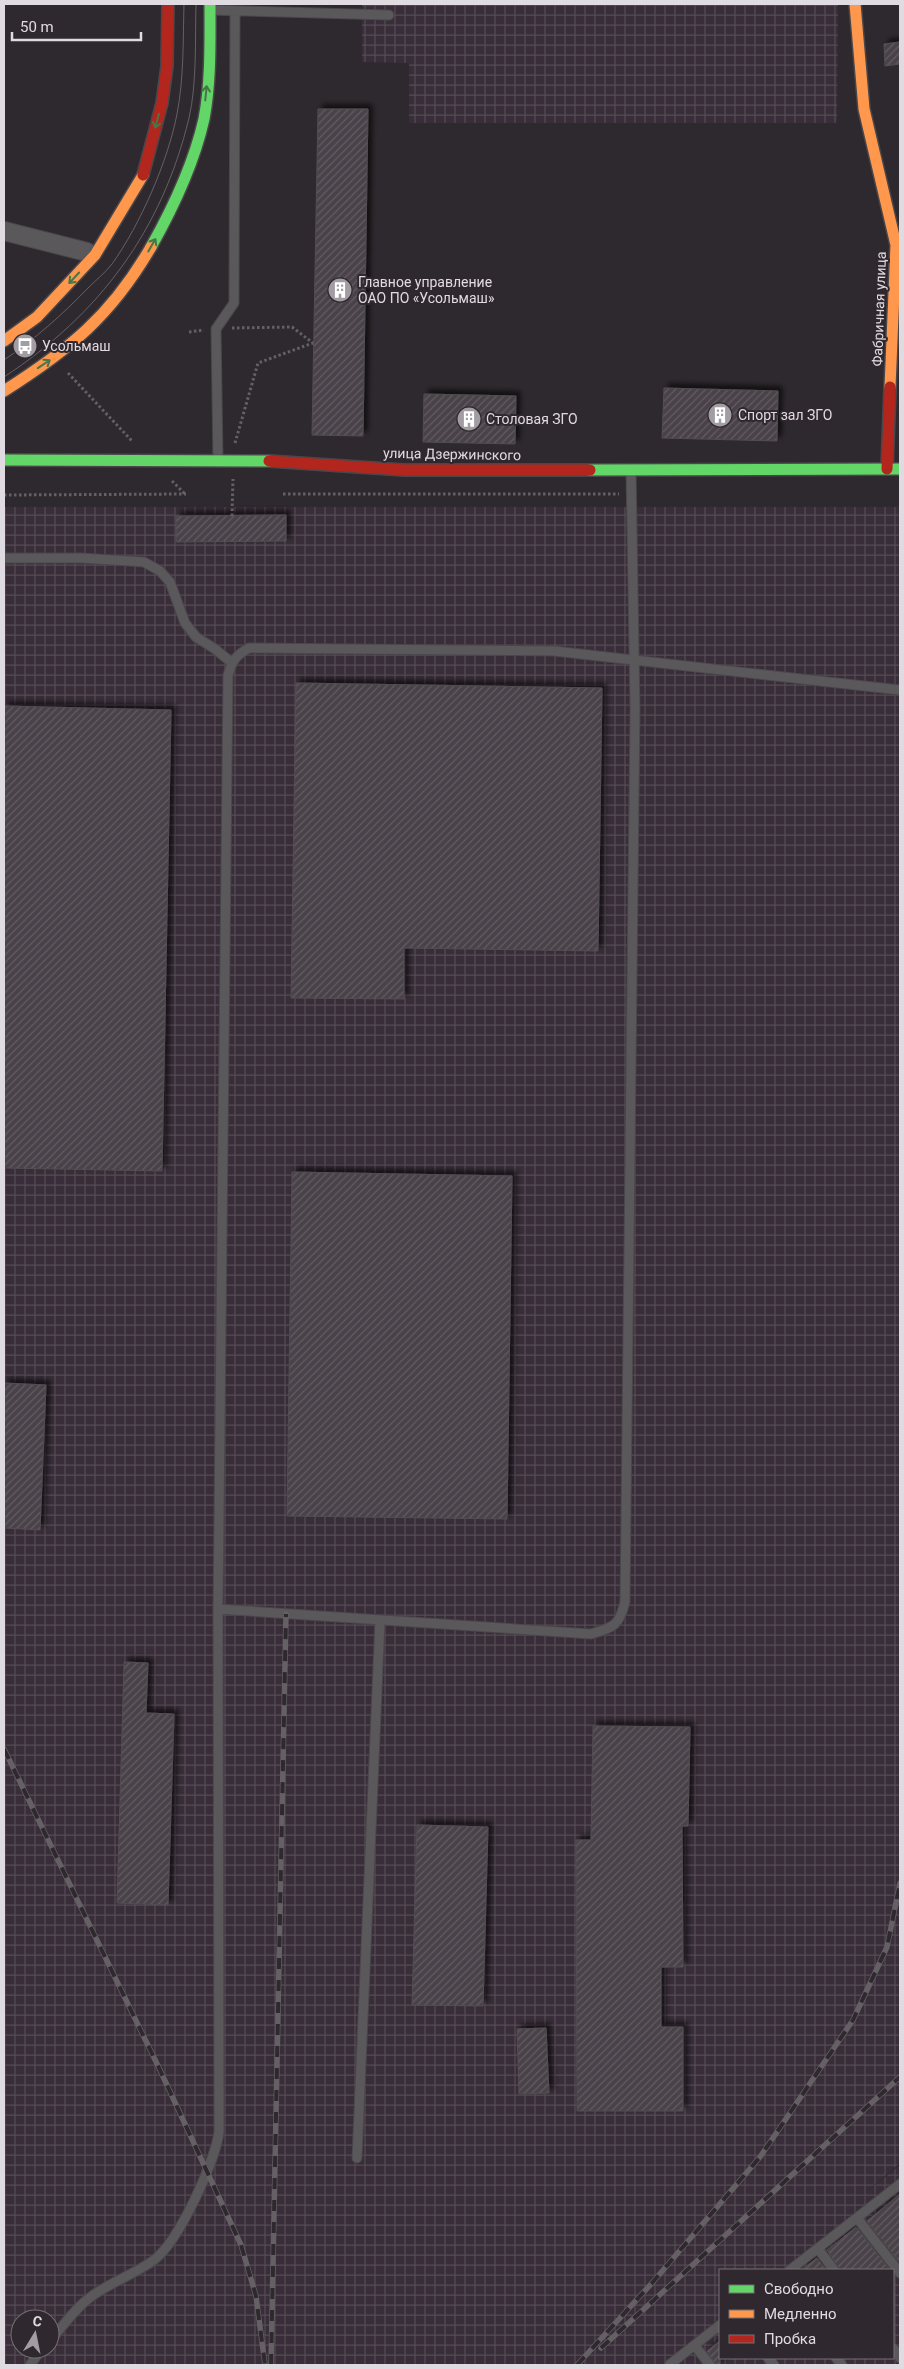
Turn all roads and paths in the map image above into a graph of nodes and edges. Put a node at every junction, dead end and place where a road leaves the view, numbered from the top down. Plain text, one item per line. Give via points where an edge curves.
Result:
1 (168, 4) edge
2 (855, 4) edge
3 (210, 7) edge
4 (235, 11) junction
5 (389, 15) dead end
6 (4, 231) edge
7 (898, 245) edge
8 (87, 252) dead end
9 (257, 326) dead end
10 (4, 342) edge
11 (67, 372) dead end
12 (4, 391) edge
13 (139, 447) dead end
14 (233, 448) dead end
15 (4, 460) edge
16 (218, 461) junction
17 (887, 469) junction
18 (900, 469) edge
19 (631, 470) junction
20 (233, 473) dead end
21 (186, 494) dead end
22 (283, 494) dead end
23 (632, 494) junction
24 (4, 495) edge
25 (232, 516) dead end
26 (4, 558) edge
27 (634, 660) junction
28 (231, 662) junction
29 (900, 690) edge
30 (218, 1609) junction
31 (380, 1620) junction
32 (357, 2158) dead end
33 (900, 2186) edge
34 (857, 2218) junction
35 (818, 2249) junction
36 (791, 2269) edge
37 (833, 2269) edge
38 (900, 2273) edge
39 (719, 2326) edge
40 (60, 2329) edge
41 (694, 2346) junction
42 (669, 2365) edge
43 (710, 2365) edge

1 -> 10 street via 167,66 162,103 143,175 95,256 37,317
2 - 7 street, Фабричная улица via 864,109
3 - 4 lane
12 -> 3 street via 65,351 131,279 154,242 184,181 204,118 210,58
4 - 5 lane
4 - 16 lane via 234,303 216,330
6 - 8 street
7 - 17 street, Фабричная улица
9 - 14 path via 292,327 314,343 258,363
11 - 13 path
15 - 16 street, улица Дзержинского
16 - 19 street, улица Дзержинского via 281,461 404,470
17 - 18 street, улица Дзержинского
17 - 19 street, улица Дзержинского
19 - 23 lane
20 - 25 path
21 - 24 path
22 - 23 path
23 - 27 lane
26 - 28 lane via 144,562 160,571 170,582 185,623 196,637
27 - 28 lane via 554,651 249,648
27 - 29 lane
27 - 31 lane via 625,1602 620,1620 611,1628 591,1634
28 - 30 lane via 228,675
30 - 31 lane
30 - 40 lane via 217,2146 186,2217 156,2259 90,2297
31 - 32 lane
33 - 34 lane
34 - 35 lane
34 - 38 lane
35 - 36 lane
35 - 37 lane
39 - 41 lane
41 - 42 lane
41 - 43 lane

